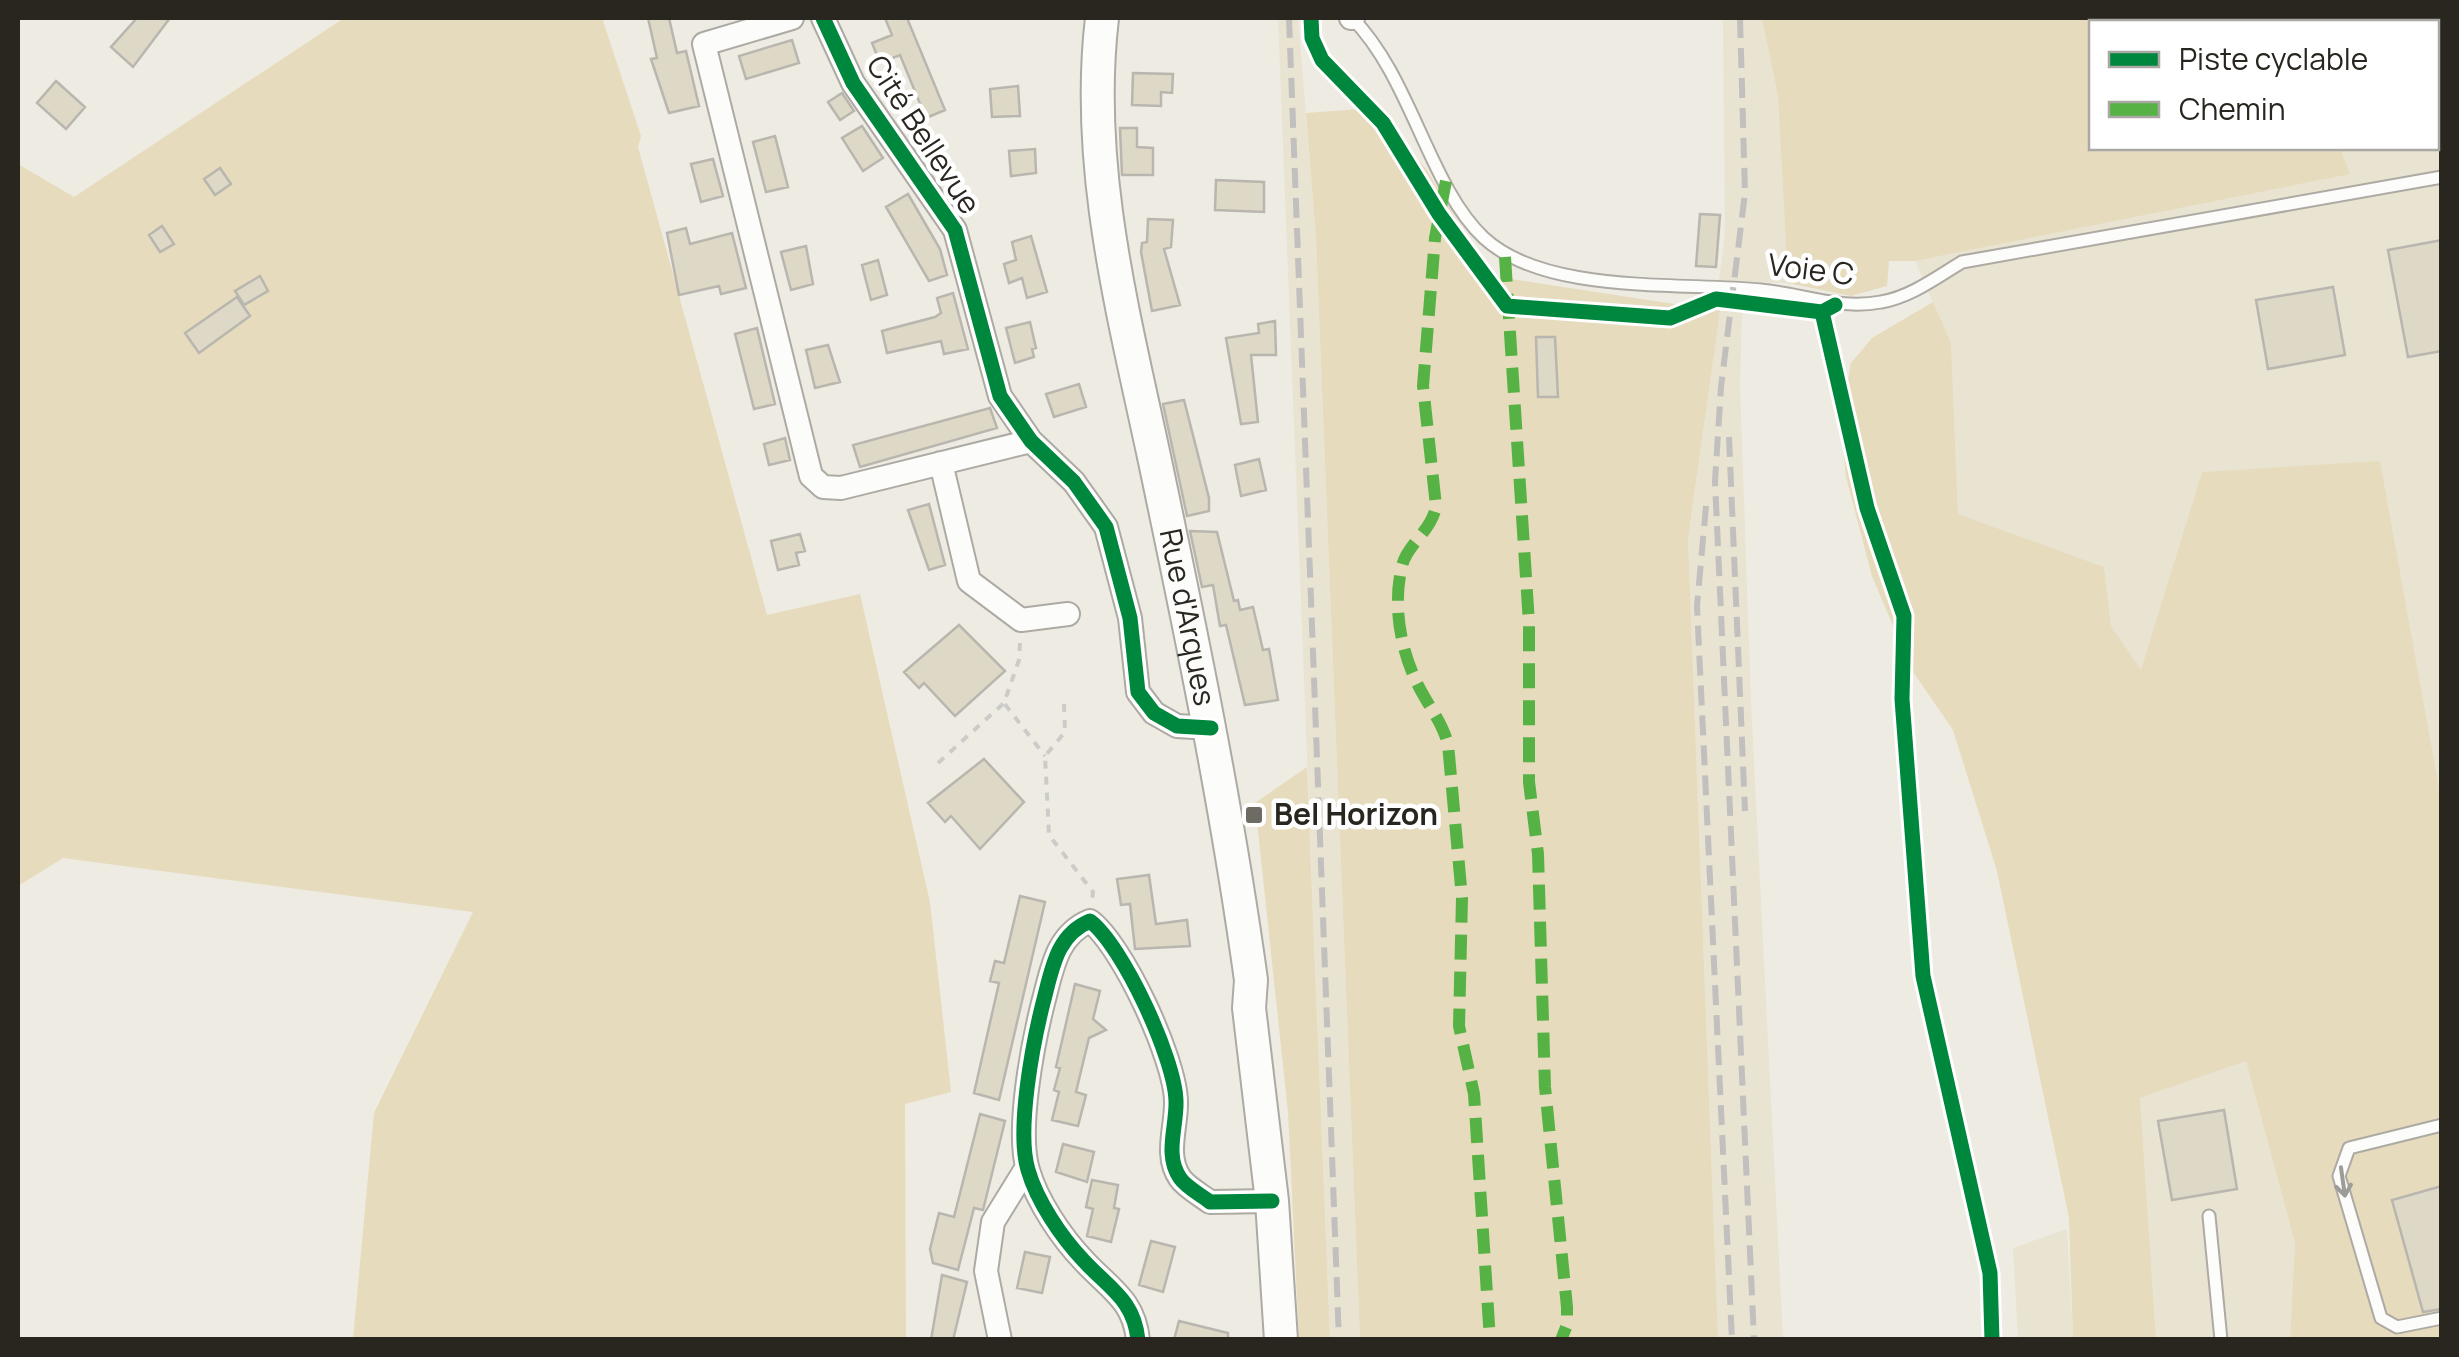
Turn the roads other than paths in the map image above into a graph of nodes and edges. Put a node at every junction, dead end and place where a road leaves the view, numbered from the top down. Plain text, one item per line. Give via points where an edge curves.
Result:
1 (792, 18) edge
2 (823, 18) edge
3 (1102, 18) edge
4 (1352, 18) edge
5 (2442, 178) edge
6 (1031, 440) junction
7 (941, 463) junction
8 (1068, 614) dead end
9 (1211, 728) junction
10 (2442, 1125) edge
11 (1027, 1167) junction
12 (1272, 1201) junction
13 (2210, 1216) dead end
14 (2442, 1318) edge
15 (1000, 1340) edge
16 (1138, 1340) edge
17 (1281, 1340) edge
18 (2221, 1340) edge

1 - 7 street via 704,44 811,476 823,488 841,488
2 - 6 street, Cité Bellevue via 853,83 954,230 1000,396
3 - 9 main road, Rue d'Arques via 1102,187
4 - 5 lane, Voie C via 1381,53 1446,182 1482,236 1518,264 1621,282 1766,290 1834,305 1885,302 1962,262
6 - 7 street
6 - 9 street, Cité Bellevue via 1074,482 1106,527 1130,618 1138,692 1154,714 1177,726
7 - 8 street via 969,581 1021,620
9 - 12 main road, Rue d'Arques via 1251,980
10 -> 14 lane via 2349,1148 2339,1176 2381,1318 2397,1327
11 - 12 street via 1028,1060 1056,954 1072,929 1090,921 1106,933 1169,1068 1176,1100 1173,1162 1180,1178 1210,1202
11 - 15 street via 992,1222 986,1271
11 - 16 street via 1080,1257 1135,1313
12 - 17 main road, Rue d'Arques
13 - 18 lane

